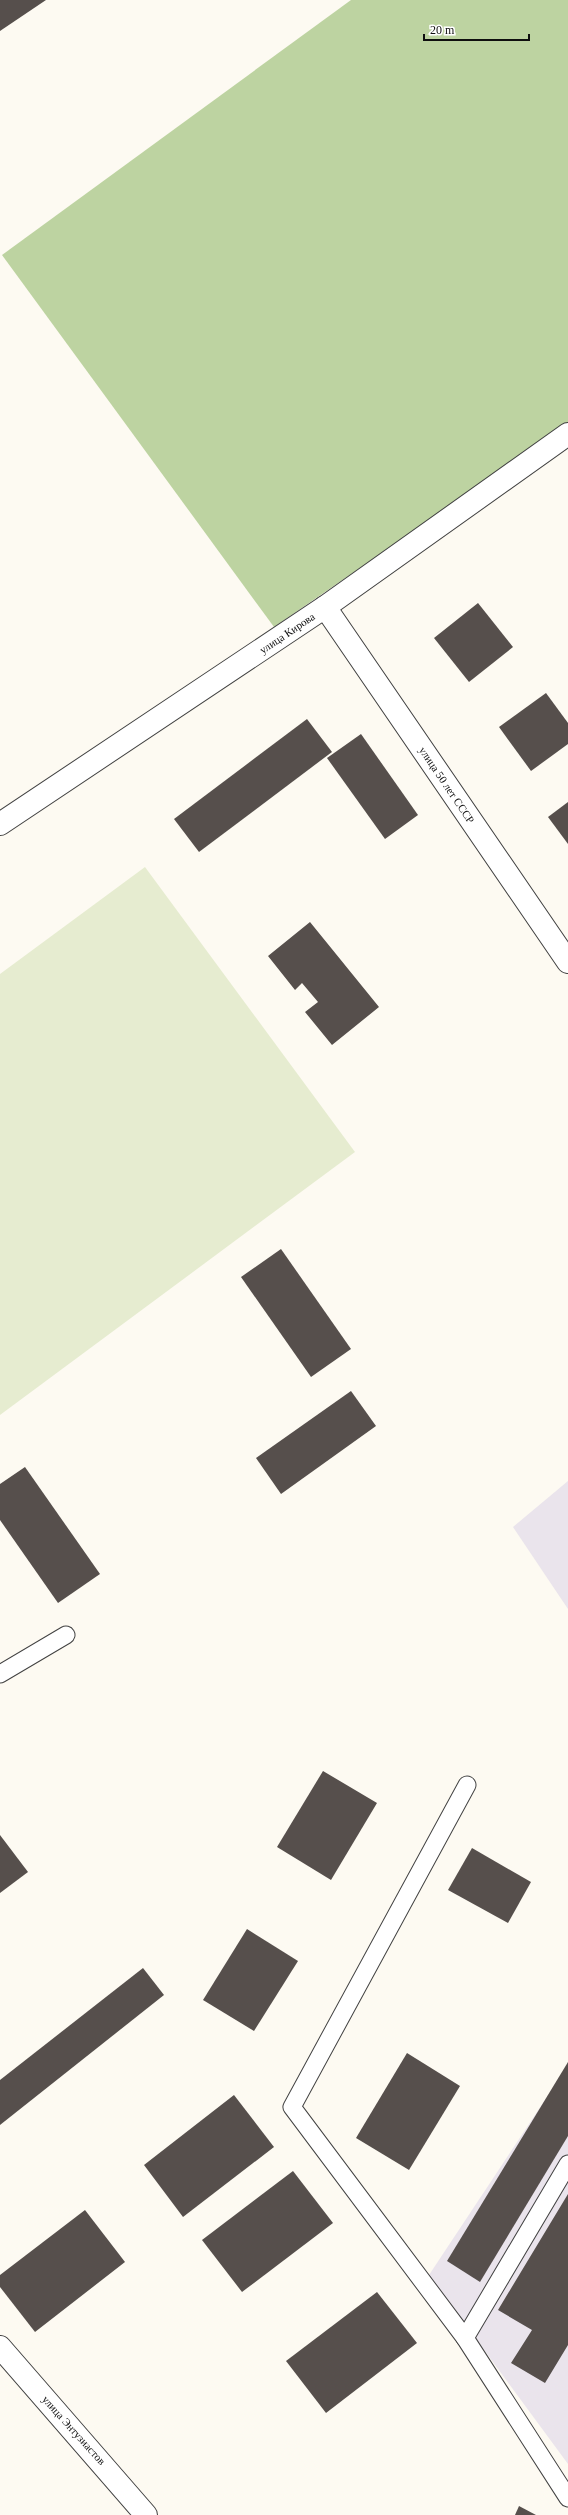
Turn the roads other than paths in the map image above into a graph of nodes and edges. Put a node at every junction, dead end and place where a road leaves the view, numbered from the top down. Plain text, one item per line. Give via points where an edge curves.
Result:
1 (568, 434) edge
2 (325, 607) junction
3 (0, 824) edge
4 (568, 962) edge
5 (66, 1635) dead end
6 (0, 1674) edge
7 (466, 1785) dead end
8 (568, 2164) edge
9 (465, 2338) junction
10 (0, 2347) edge
11 (113, 2474) junction
12 (568, 2498) edge
13 (146, 2515) edge
14 (163, 2515) edge

1 - 2 street, улица Кирова
2 - 3 street, улица Кирова
2 - 4 street, улица 50 лет СССР
5 - 6 lane
7 - 9 lane via 292,2107
8 - 9 lane
9 - 12 lane
10 - 11 street, улица Энтузиастов
11 - 13 street, улица Энтузиастов
11 - 14 street

